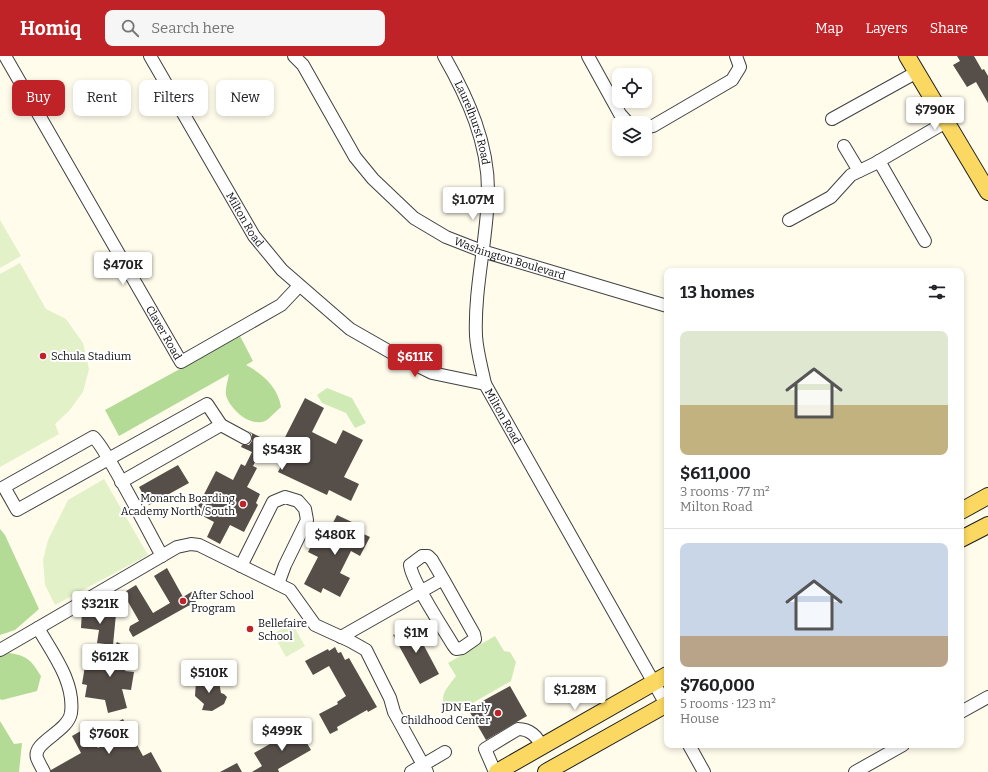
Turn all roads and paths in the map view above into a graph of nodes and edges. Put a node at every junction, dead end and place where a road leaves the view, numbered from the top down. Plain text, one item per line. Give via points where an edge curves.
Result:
1 (5, 56) edge
2 (150, 56) edge
3 (294, 56) edge
4 (444, 56) edge
5 (588, 56) edge
6 (736, 56) edge
7 (908, 56) edge
8 (917, 72) junction
9 (622, 116) edge
10 (832, 119) dead end
11 (946, 122) junction
12 (652, 126) edge
13 (844, 146) dead end
14 (879, 161) junction
15 (859, 171) junction
16 (986, 184) edge
17 (789, 220) dead end
18 (925, 241) dead end
19 (482, 251) junction
20 (299, 286) junction
21 (664, 305) edge
22 (485, 384) junction
23 (221, 425) junction
24 (245, 438) dead end
25 (108, 459) junction
26 (121, 482) junction
27 (988, 496) edge
28 (964, 509) edge
29 (988, 525) edge
30 (964, 537) edge
31 (162, 556) junction
32 (241, 566) junction
33 (443, 579) junction
34 (278, 584) junction
35 (422, 591) junction
36 (38, 628) junction
37 (341, 637) junction
38 (0, 650) edge
39 (660, 679) edge
40 (664, 694) edge
41 (988, 697) edge
42 (664, 707) edge
43 (964, 710) edge
44 (541, 746) junction
45 (691, 748) edge
46 (898, 748) edge
47 (445, 752) dead end
48 (425, 769) edge
49 (44, 772) edge
50 (411, 772) edge
51 (496, 772) edge
52 (546, 772) edge
53 (704, 772) edge
54 (855, 772) edge

1 - 20 street, Claver Road via 181,362 281,304
2 - 20 street, Milton Road via 254,236
3 - 19 street, Washington Boulevard via 303,65 355,157 373,179 414,218 446,237
4 - 19 street, Laurelhurst Road via 472,111 484,151 488,193
5 - 9 street
6 - 12 street via 740,67 732,80
7 - 8 main road
8 - 10 street
8 - 11 main road
11 - 14 street
11 - 16 main road
13 - 15 street
14 - 15 street
14 - 18 street
15 - 17 street via 851,175 831,197
19 - 21 street, Washington Boulevard
19 - 22 street, Laurelhurst Road via 477,292 476,338
20 - 22 street, Milton Road via 350,329 392,353 432,373
22 - 39 street, Milton Road
23 - 24 street
23 - 25 street via 207,404
23 - 26 street
25 - 25 street via 97,439 93,437 4,487 17,510
25 - 26 street
26 - 31 street
27 - 28 main road
29 - 30 main road
31 - 32 street via 177,547 191,544
31 - 36 street
32 - 34 street
32 - 34 street via 273,502 285,497 298,501 305,508 307,520
33 - 35 street
33 - 35 street via 432,560 428,556 422,556 410,565
33 - 35 street via 474,634 475,639 462,648 456,649 452,645
34 - 37 street via 290,590 315,625
35 - 37 street
36 - 38 street
36 - 49 street via 69,683 71,714 63,728 37,751
37 - 48 street via 366,650 390,698 394,712
39 - 40 street, Milton Road
39 - 44 main road
41 - 43 street
42 - 52 main road
44 - 51 main road
44 - 51 street via 533,734 518,729 485,749
45 - 53 street
46 - 54 street
47 - 48 street
48 - 50 street

